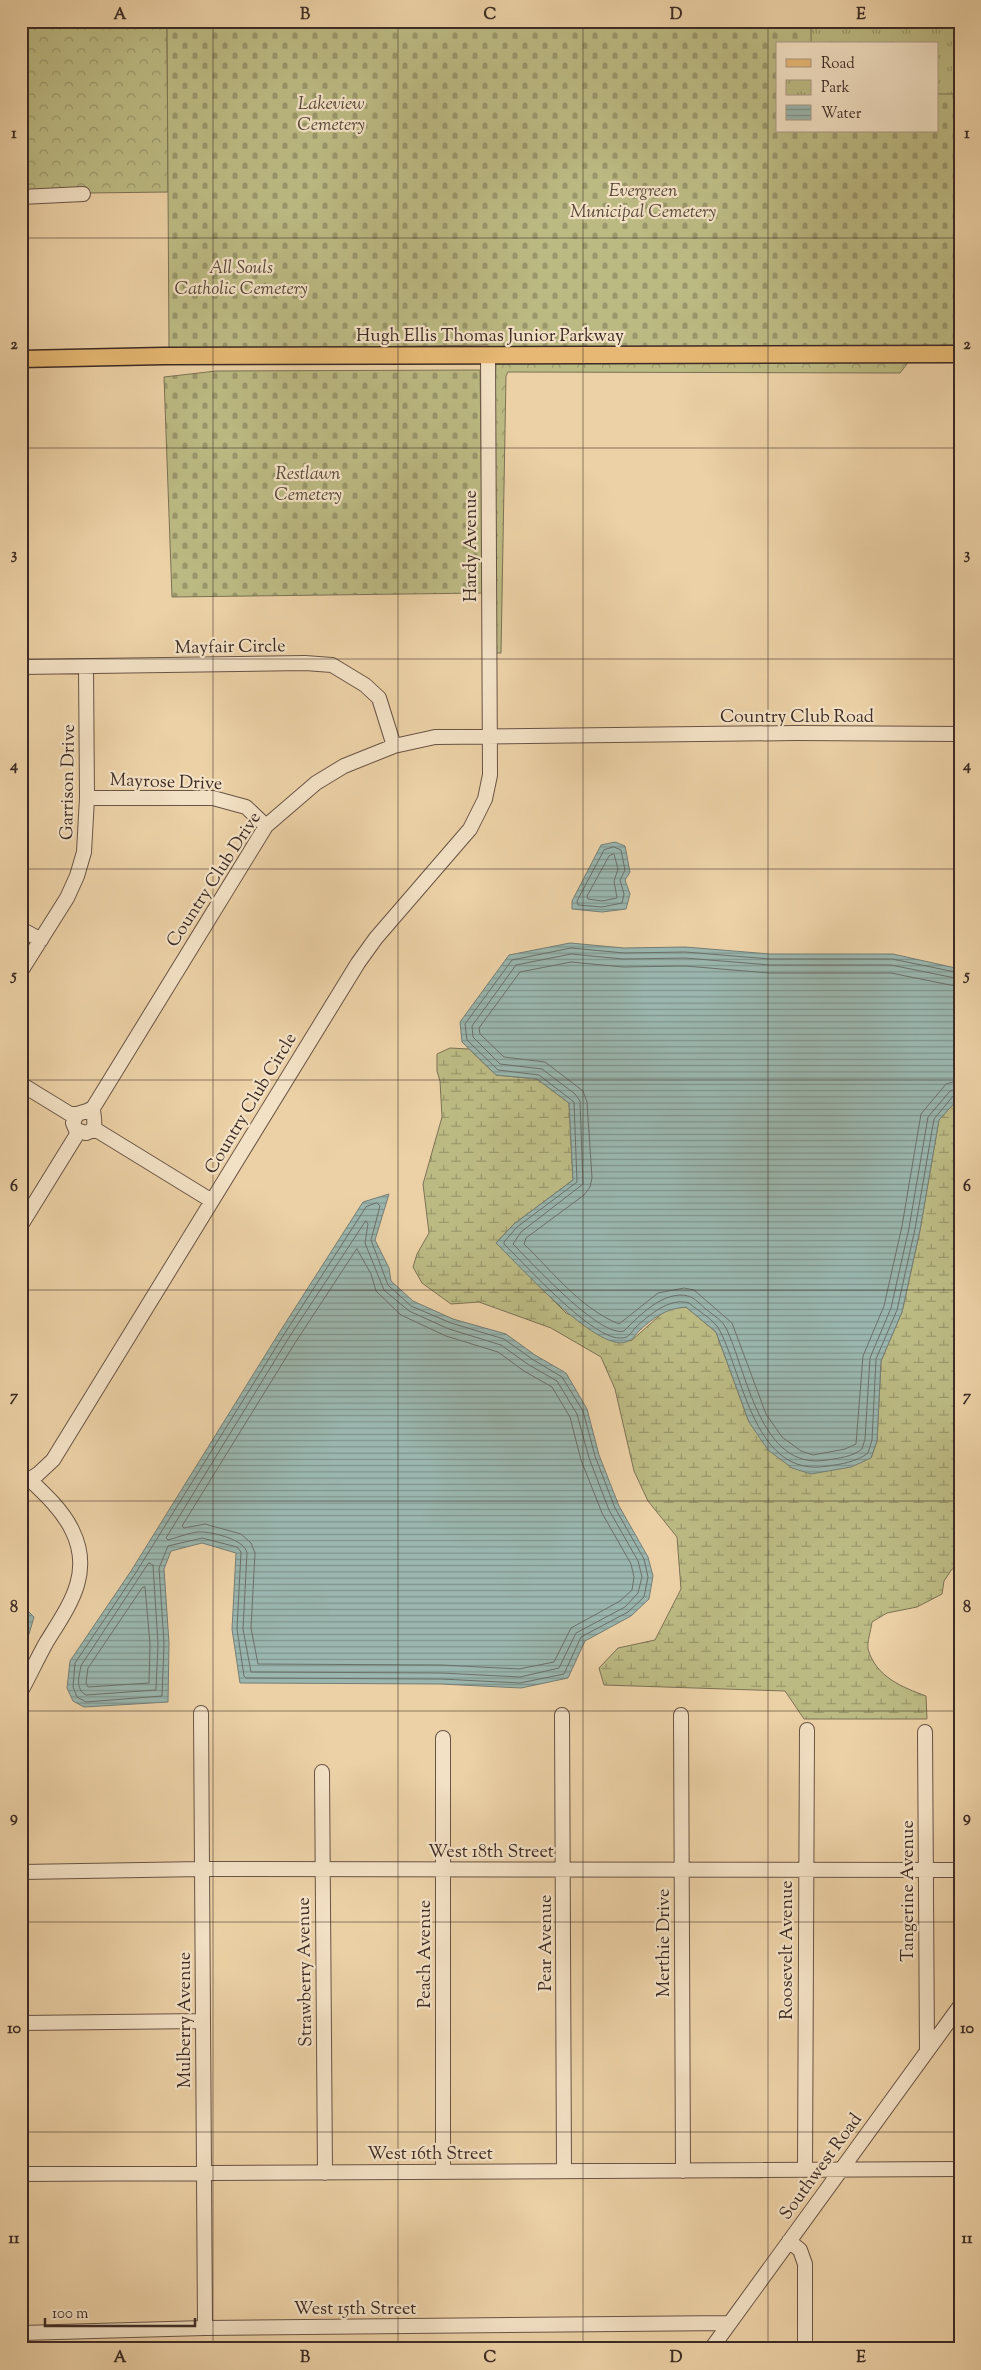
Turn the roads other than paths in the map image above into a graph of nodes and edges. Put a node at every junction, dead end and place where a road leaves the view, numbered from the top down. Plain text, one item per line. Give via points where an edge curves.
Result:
1 (83, 194) dead end
2 (21, 196) edge
3 (960, 354) edge
4 (488, 356) junction
5 (21, 359) edge
6 (21, 667) edge
7 (86, 667) junction
8 (635, 734) joint
9 (960, 734) edge
10 (489, 736) junction
11 (394, 746) junction
12 (88, 798) junction
13 (266, 826) junction
14 (21, 929) edge
15 (41, 940) junction
16 (21, 972) edge
17 (21, 1084) edge
18 (84, 1122) junction
19 (212, 1202) junction
20 (21, 1225) edge
21 (26, 1482) edge
22 (21, 1691) edge
23 (201, 1713) dead end
24 (562, 1714) dead end
25 (681, 1715) dead end
26 (807, 1730) dead end
27 (925, 1732) dead end
28 (443, 1738) dead end
29 (322, 1772) dead end
30 (202, 1869) junction
31 (321, 1869) junction
32 (682, 1869) junction
33 (805, 1869) junction
34 (926, 1869) junction
35 (442, 1870) junction
36 (563, 1870) junction
37 (960, 1870) edge
38 (21, 1872) edge
39 (960, 2006) edge
40 (202, 2021) junction
41 (21, 2023) edge
42 (927, 2051) junction
43 (960, 2169) edge
44 (805, 2170) junction
45 (443, 2171) junction
46 (564, 2171) junction
47 (683, 2171) junction
48 (840, 2171) junction
49 (203, 2173) junction
50 (325, 2173) junction
51 (21, 2174) edge
52 (789, 2241) junction
53 (730, 2323) junction
54 (205, 2328) junction
55 (21, 2333) edge
56 (711, 2349) edge
57 (806, 2349) edge

1 - 2 street
3 - 4 main road, Hugh Ellis Thomas Junior Parkway
4 - 5 main road, Hugh Ellis Thomas Junior Parkway
4 - 10 street, Hardy Avenue
6 - 7 street, Mayfair Circle
7 - 11 street, Mayfair Circle via 332,665 351,674 379,698
7 - 12 street, Garrison Drive
8 - 9 street, Country Club Road
8 - 10 street, Country Club Drive
10 - 11 street, Country Club Drive via 435,737
10 - 19 street, Country Club Circle via 490,775 484,799 470,829 376,938 358,964
11 - 13 street, Country Club Drive via 344,766 316,783
12 - 13 street, Mayrose Drive via 213,798 246,807
12 - 15 street, Garrison Drive via 84,852 77,876
13 - 18 street, Country Club Drive
14 - 15 street
15 - 16 street, Garrison Drive
17 - 18 street
18 - 19 street
18 - 20 street, Country Club Drive
19 - 21 street, Country Club Circle via 52,1460
21 - 22 street via 55,1505 72,1529 80,1561 79,1584
23 - 30 street, Mulberry Avenue
24 - 36 street, Pear Avenue
25 - 32 street, Merthie Drive
26 - 33 street, Roosevelt Avenue
27 - 34 street, Tangerine Avenue
28 - 35 street, Peach Avenue
29 - 31 street, Strawberry Avenue
30 - 31 street, West 18th Street
30 - 38 street, West 18th Street
30 - 40 street, Mulberry Avenue
31 - 35 street, West 18th Street
31 - 50 street, Strawberry Avenue
32 - 33 street, West 18th Street
32 - 36 street, West 18th Street
32 - 47 street, Merthie Drive
33 - 34 street, West 18th Street
33 - 44 street, Roosevelt Avenue
34 - 37 street, West 18th Street
34 - 42 street, Tangerine Avenue
35 - 36 street, West 18th Street
35 - 45 street, Peach Avenue
36 - 46 street, Pear Avenue
39 - 42 street, Southwest Road
40 - 41 street
40 - 49 street, Mulberry Avenue
42 - 48 street, Southwest Road
43 - 48 street, West 16th Street
44 - 47 street, West 16th Street
44 - 48 street, West 16th Street
45 - 46 street, West 16th Street
45 - 50 street, West 16th Street
46 - 47 street, West 16th Street
48 - 52 street, Southwest Road
49 - 50 street, West 16th Street
49 - 51 street, West 16th Street
49 - 54 street, Mulberry Avenue
52 - 53 street, Southwest Road
52 - 57 street via 800,2250 805,2264
53 - 54 street, West 15th Street
53 - 56 street, Southwest Road
54 - 55 street, West 15th Street

